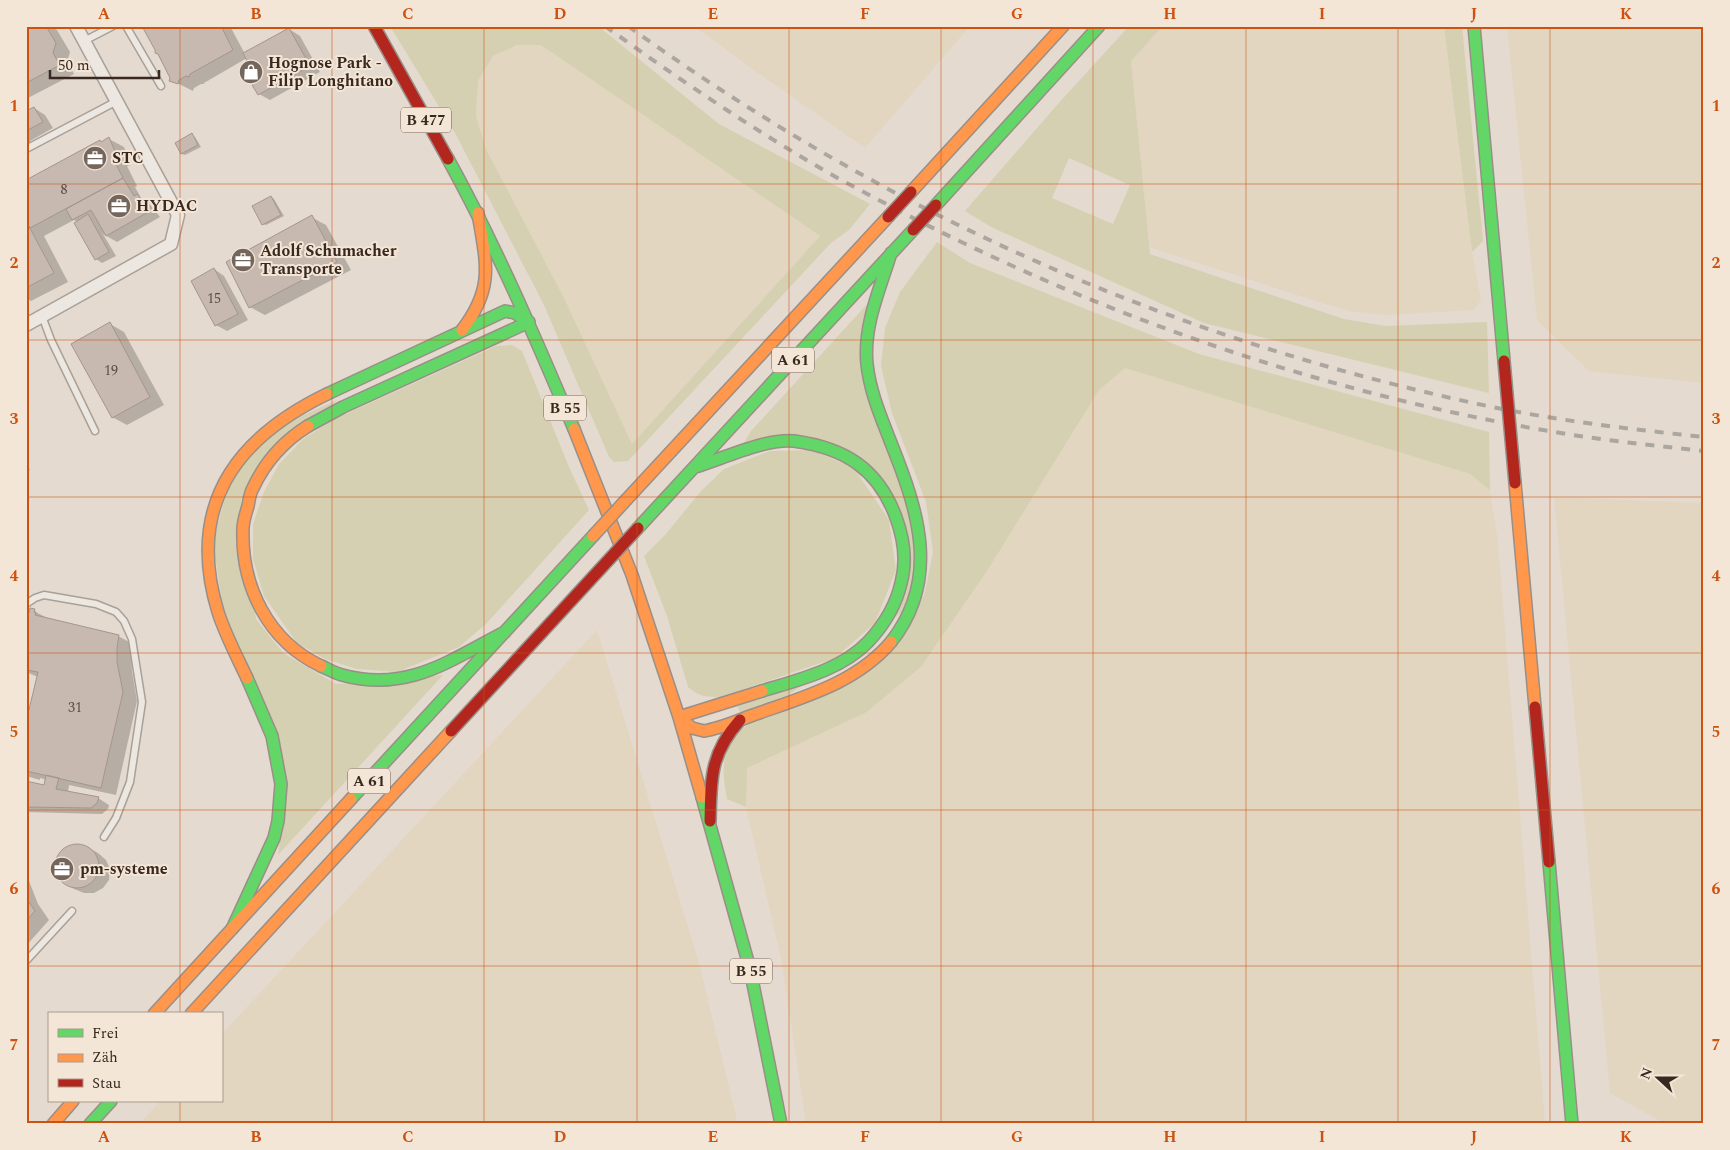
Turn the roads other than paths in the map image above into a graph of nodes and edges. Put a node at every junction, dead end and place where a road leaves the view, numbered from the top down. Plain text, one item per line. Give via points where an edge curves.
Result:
1 (76, 26) edge
2 (113, 26) edge
3 (126, 26) edge
4 (374, 26) edge
5 (1063, 26) edge
6 (1099, 26) edge
7 (1474, 26) edge
8 (84, 40) junction
9 (161, 86) dead end
10 (116, 101) junction
11 (26, 150) edge
12 (478, 213) junction
13 (891, 253) junction
14 (42, 316) junction
15 (529, 322) junction
16 (26, 325) edge
17 (461, 331) junction
18 (95, 431) dead end
19 (694, 467) junction
20 (26, 604) edge
21 (505, 632) junction
22 (679, 717) junction
23 (740, 720) junction
24 (710, 821) junction
25 (104, 837) dead end
26 (72, 912) dead end
27 (232, 929) junction
28 (26, 961) edge
29 (156, 1012) edge
30 (193, 1012) edge
31 (72, 1102) edge
32 (110, 1102) edge
33 (53, 1124) edge
34 (90, 1124) edge
35 (781, 1124) edge
36 (1572, 1124) edge

1 - 8 street
2 - 8 lane
3 - 9 lane
4 - 12 main road, B 477
5 - 21 main road, A 61, bridge
6 - 13 main road, A 61, bridge
7 - 36 main road, bridge
8 - 10 street
10 - 11 lane
10 - 14 street via 178,215 171,244
12 - 15 main road, B 477
12 - 17 main road via 487,280 479,308
13 - 19 main road, A 61
13 - 23 main road via 868,327 866,357 874,401 912,498 918,523 922,562 916,595 904,624 893,640 858,671 820,691
14 - 16 street
14 - 18 lane
15 - 17 main road via 515,312 505,311
15 - 21 main road via 301,429 274,454 262,472 248,503 242,538 250,588 271,627 301,656 340,675 384,680 416,675 441,666
15 - 22 main road, B 55 via 615,530
17 - 27 main road via 285,416 255,439 232,468 222,487 208,540 212,593 272,736 281,784 278,821 268,856
19 - 22 main road via 778,442 807,443 838,453 869,474 890,501 902,531 903,570 888,617 868,642 845,659 815,674
19 - 30 main road, A 61, bridge
20 - 25 lane via 44,595 96,604 116,612 132,639 142,702 130,782 116,818
21 - 27 main road, A 61
22 - 23 main road via 690,727 701,731
22 - 24 main road, B 55
23 - 24 main road via 720,744 714,759
24 - 35 main road, B 55 via 750,969
26 - 28 lane
27 - 29 main road, A 61
31 - 33 main road
32 - 34 main road

